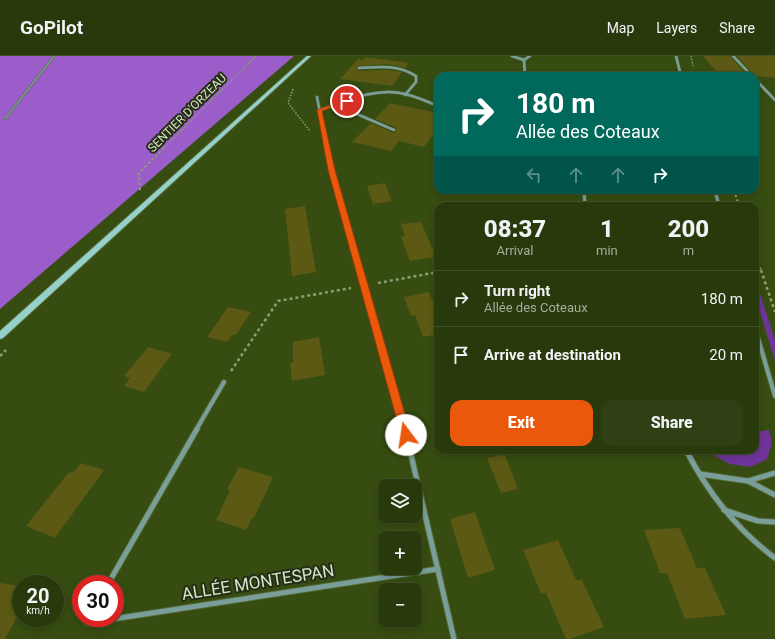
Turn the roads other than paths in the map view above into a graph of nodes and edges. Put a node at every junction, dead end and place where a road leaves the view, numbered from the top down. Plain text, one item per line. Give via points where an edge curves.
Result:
1 (54, 56) edge
2 (309, 56) edge
3 (512, 56) edge
4 (530, 56) edge
5 (676, 56) edge
6 (733, 56) edge
7 (524, 60) junction
8 (358, 68) dead end
9 (525, 72) edge
10 (680, 72) edge
11 (748, 72) edge
12 (759, 83) edge
13 (405, 95) junction
14 (317, 97) dead end
15 (775, 100) edge
16 (336, 105) junction
17 (434, 105) edge
18 (319, 110) junction
19 (5, 119) dead end
20 (394, 130) dead end
21 (0, 336) edge
22 (759, 342) edge
23 (224, 382) road end
24 (775, 396) edge
25 (688, 454) edge
26 (775, 473) edge
27 (700, 474) junction
28 (748, 481) junction
29 (775, 494) edge
30 (724, 510) junction
31 (775, 522) edge
32 (775, 558) edge
33 (438, 569) junction
34 (113, 575) edge
35 (124, 616) edge
36 (454, 639) edge

1 - 19 lane
2 - 21 main road
3 - 7 street
4 - 7 street
5 - 10 street
6 - 11 street
7 - 9 street
8 - 13 street via 383,65 408,70 416,76 416,82
12 - 15 street
13 - 16 street via 394,92 368,94
13 - 17 street
14 - 18 street
16 - 18 street
16 - 20 street
18 - 33 street via 331,170 399,405
22 - 24 street
23 - 34 street
25 - 27 street
26 - 28 street
27 - 28 street
27 - 30 street
28 - 29 street
30 - 31 street via 758,521
30 - 32 street via 762,549
33 - 35 street, ALLÉE MONTESPAN
33 - 36 street

